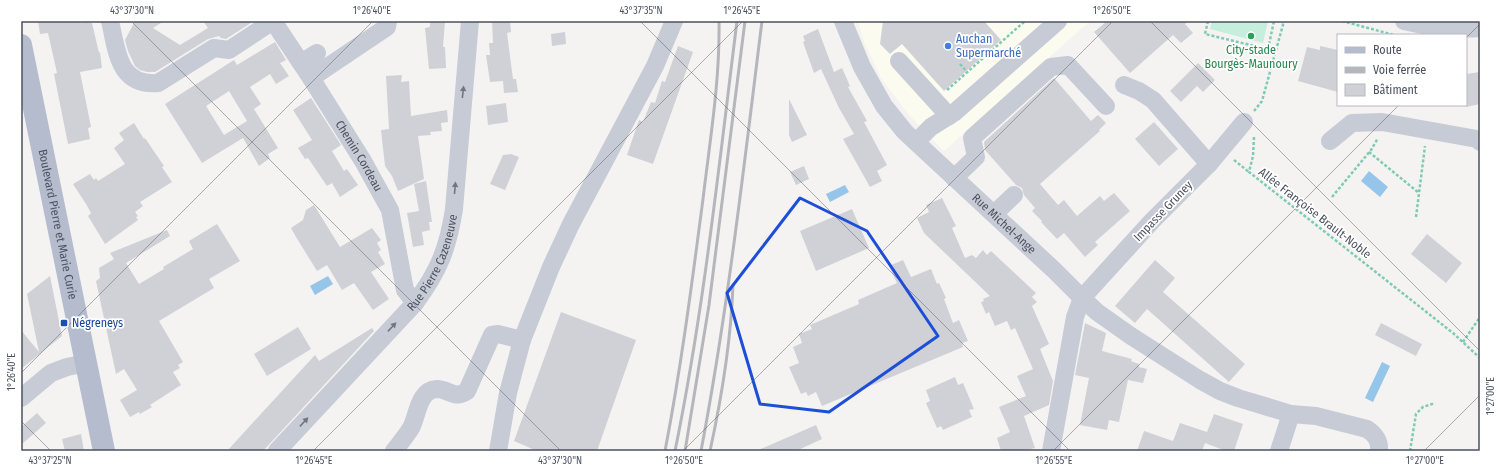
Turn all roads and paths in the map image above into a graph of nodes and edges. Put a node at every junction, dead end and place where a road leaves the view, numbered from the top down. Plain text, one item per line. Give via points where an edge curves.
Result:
1 (110, 21) edge
2 (273, 21) edge
3 (388, 21) edge
4 (470, 21) edge
5 (674, 21) edge
6 (843, 21) edge
7 (1025, 21) edge
8 (1058, 21) edge
9 (1208, 21) edge
10 (1274, 21) edge
11 (1284, 21) edge
12 (1342, 21) edge
13 (1404, 21) edge
14 (1480, 28) edge
15 (1390, 34) edge
16 (21, 45) edge
17 (1268, 49) junction
18 (1275, 51) junction
19 (317, 53) dead end
20 (899, 61) dead end
21 (306, 71) junction
22 (1124, 85) dead end
23 (935, 100) junction
24 (1106, 106) dead end
25 (949, 116) junction
26 (1244, 122) junction
27 (1382, 122) junction
28 (1427, 130) junction
29 (1330, 141) dead end
30 (916, 142) junction
31 (1480, 142) edge
32 (1369, 152) junction
33 (1209, 164) junction
34 (954, 178) junction
35 (1419, 193) junction
36 (1014, 195) dead end
37 (1332, 197) dead end
38 (994, 214) junction
39 (1416, 217) dead end
40 (1082, 298) junction
41 (415, 303) junction
42 (1480, 317) edge
43 (522, 340) junction
44 (1462, 342) junction
45 (1480, 358) edge
46 (86, 363) junction
47 (21, 398) edge
48 (1435, 403) dead end
49 (1291, 414) junction
50 (104, 451) edge
51 (277, 451) edge
52 (394, 451) edge
53 (498, 451) edge
54 (1051, 451) edge
55 (1279, 451) edge
56 (1379, 451) edge
57 (1410, 451) edge

1 - 2 street via 124,69 135,80 150,84 158,83 214,48 229,50
2 - 21 street, Chemin Cordeau
3 - 21 street via 386,27
41 -> 4 street, Rue Pierre Cazeneuve via 440,262 451,228
5 - 43 street via 655,66 570,224
6 - 30 street, Rue Michel-Ange via 862,67 884,106
7 - 23 path
8 - 25 street
9 - 17 path via 1205,34
10 - 17 path
11 - 18 path
12 - 15 path
13 - 14 street via 1414,24
16 - 46 main road, Boulevard Pierre et Marie Curie
17 - 18 path
18 - 26 path via 1262,101
19 - 21 street
20 - 23 street
21 - 41 street, Chemin Cordeau via 363,161 390,210 405,290
22 - 33 street via 1153,100
23 - 25 street
24 - 34 street via 1068,65 1051,67 972,138 976,156
25 - 30 street via 931,127
26 - 33 street, Impasse Gruney
26 - 44 path, Allée Françoise Brault-Noble via 1254,137 1249,172
27 - 28 street
27 - 29 street via 1352,123
27 - 32 path via 1378,138
28 - 31 street via 1477,139
28 - 35 path
30 - 34 street, Rue Michel-Ange
32 - 35 path
32 - 37 path
33 - 40 street, Impasse Gruney via 1152,221
34 - 38 street, Rue Michel-Ange
35 - 39 path
36 - 38 street
38 - 40 street, Rue Michel-Ange
40 - 49 street, Rue Michel-Ange via 1131,336 1200,380 1238,398
40 - 54 street via 1075,317
51 -> 41 street, Rue Pierre Cazeneuve
42 - 44 path
43 - 52 street via 492,335 467,391 460,394 439,389 429,392 420,401 411,427
43 - 53 street via 508,393
44 - 45 path, Allée Françoise Brault-Noble
46 - 47 street via 51,373
46 - 50 main road, Boulevard Pierre et Marie Curie
48 - 57 path via 1423,407 1416,414
49 - 55 street
49 - 56 street, Rue Michel-Ange via 1316,416 1367,429 1380,443

